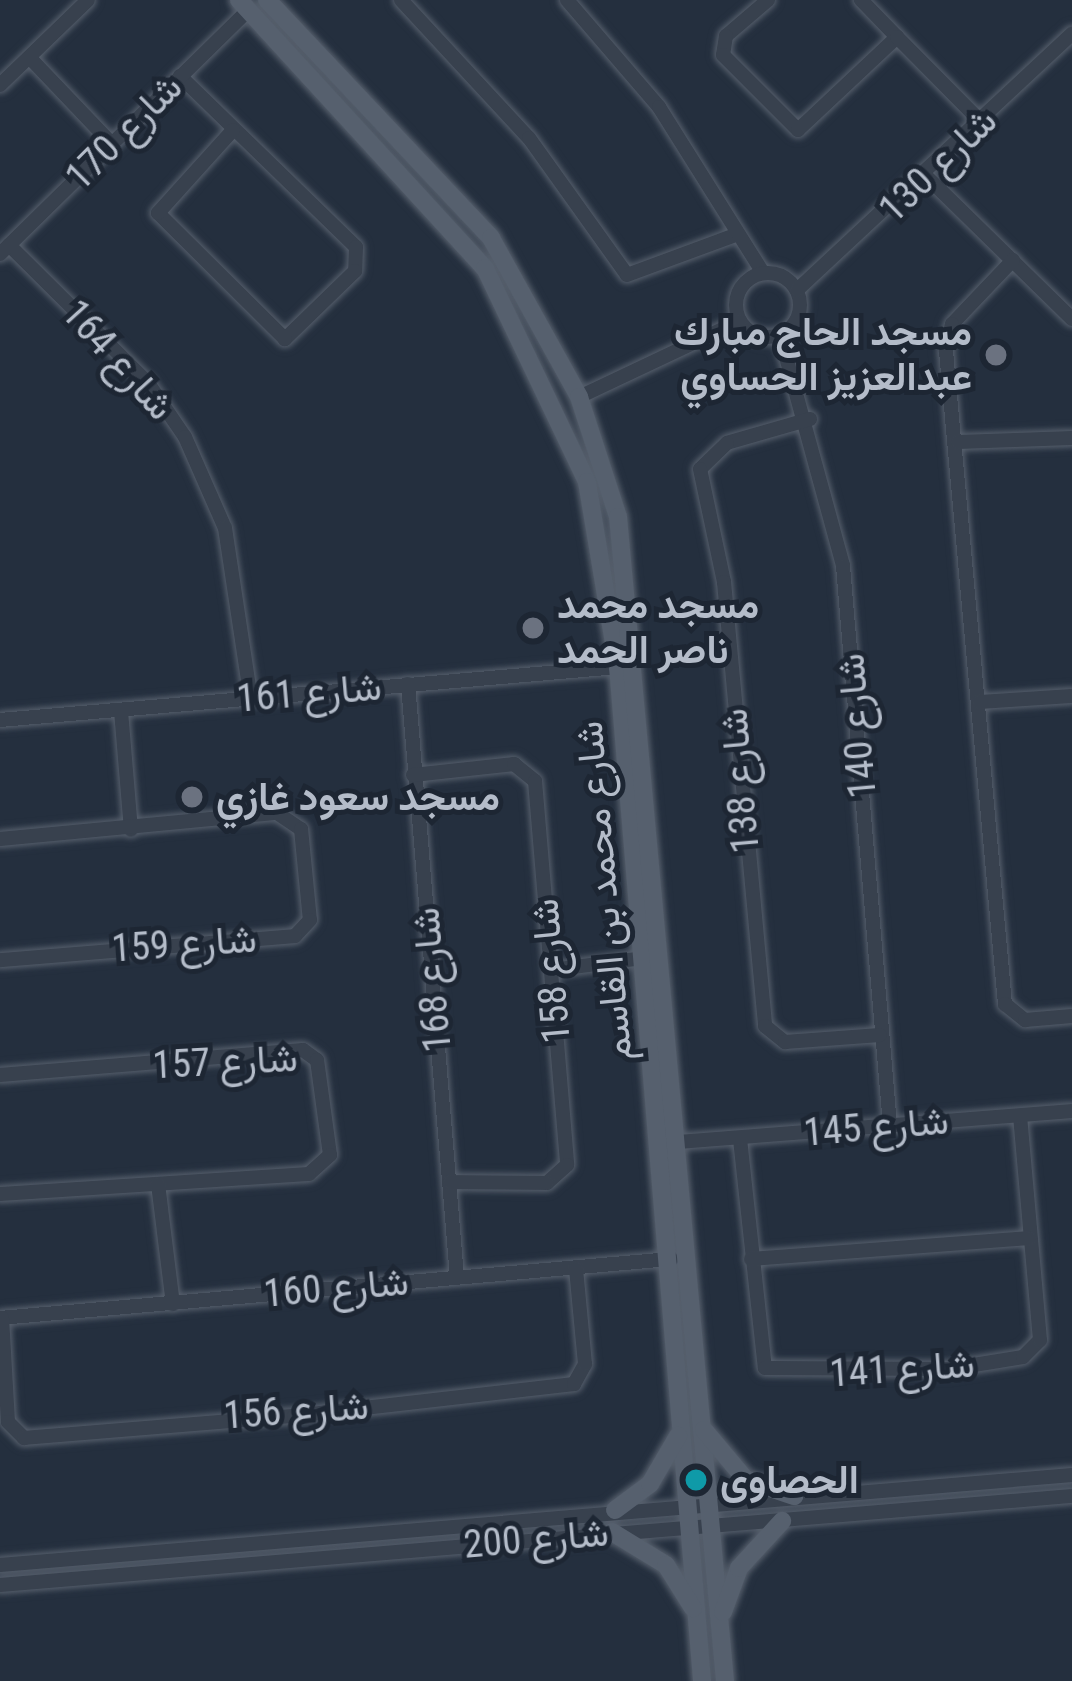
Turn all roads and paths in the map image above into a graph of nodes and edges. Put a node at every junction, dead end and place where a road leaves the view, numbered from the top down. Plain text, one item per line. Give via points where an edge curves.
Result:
1 (88, 0) edge
2 (400, 0) edge
3 (566, 0) edge
4 (768, 0) edge
5 (861, 0) edge
6 (251, 3) edge
7 (1072, 34) edge
8 (897, 37) junction
9 (30, 58) junction
10 (180, 76) junction
11 (0, 85) edge
12 (982, 123) junction
13 (233, 130) junction
14 (112, 144) junction
15 (926, 177) junction
16 (738, 233) junction
17 (5, 250) edge
18 (1013, 260) junction
19 (763, 273) junction
20 (797, 290) junction
21 (1072, 319) edge
22 (740, 321) junction
23 (780, 335) junction
24 (579, 397) junction
25 (810, 419) junction
26 (1072, 438) edge
27 (958, 442) junction
28 (618, 667) junction
29 (408, 684) junction
30 (1072, 696) edge
31 (251, 699) junction
32 (979, 702) junction
33 (121, 711) junction
34 (0, 720) edge
35 (413, 775) junction
36 (131, 830) junction
37 (0, 839) edge
38 (643, 958) junction
39 (0, 960) edge
40 (551, 970) junction
41 (1072, 1016) edge
42 (880, 1035) junction
43 (0, 1075) edge
44 (1072, 1111) edge
45 (1019, 1116) junction
46 (890, 1126) junction
47 (740, 1139) junction
48 (679, 1142) junction
49 (450, 1182) junction
50 (158, 1184) junction
51 (0, 1194) edge
52 (1029, 1238) junction
53 (671, 1259) junction
54 (752, 1259) junction
55 (576, 1268) junction
56 (457, 1277) junction
57 (173, 1304) junction
58 (1, 1318) edge
59 (689, 1414) junction
60 (1072, 1474) edge
61 (963, 1483) junction
62 (794, 1496) junction
63 (1072, 1496) edge
64 (966, 1502) junction
65 (698, 1503) junction
66 (615, 1510) junction
67 (782, 1521) junction
68 (700, 1526) junction
69 (612, 1532) junction
70 (280, 1541) junction
71 (256, 1542) junction
72 (281, 1564) junction
73 (0, 1565) edge
74 (258, 1566) junction
75 (0, 1585) edge
76 (698, 1618) junction
77 (720, 1628) junction
78 (702, 1681) edge
79 (725, 1681) edge

1 - 9 street
2 - 16 street via 529,138 627,275
3 - 16 street via 659,107
4 - 8 street via 727,36 723,56 792,129 810,125
5 - 8 street
6 - 10 street, شارع 170
6 - 24 main road, شارع محمد بن القاسم via 490,238
6 - 28 main road, شارع محمد بن القاسم via 441,212 526,338 586,482
7 - 12 street, شارع 130
8 - 12 street
9 - 11 street
9 - 14 street
10 - 13 street
10 - 14 street, شارع 170
12 - 15 street, شارع 130
13 - 13 street via 356,248 355,271 285,339 158,213
14 - 17 street, شارع 170
15 - 18 street
15 - 20 street, شارع 130
16 - 19 street
17 - 31 street, شارع 164 via 148,383 185,437 225,528
18 - 21 street
18 - 27 street via 946,336
19 - 20 street
19 - 22 street via 742,286
20 - 23 street via 799,316
22 - 23 street
22 - 24 street
23 - 25 street, شارع 140
24 - 48 main road, شارع محمد بن القاسم via 629,559
25 - 42 street, شارع 140 via 843,566
25 - 42 street, شارع 138 via 727,442 700,469 724,582 764,1026 778,1042
26 - 27 street
27 - 32 street
28 - 29 street, شارع 161
28 - 38 main road, شارع محمد بن القاسم
29 - 31 street, شارع 161
29 - 35 street, شارع 168
30 - 32 street
31 - 33 street, شارع 161
32 - 41 street via 1005,1004 1018,1019
33 - 34 street, شارع 161
33 - 36 street
35 - 40 street, 158 شارع via 514,764 536,781
35 - 49 street, شارع 168
36 - 37 street, شارع 159
36 - 39 street, شارع 159 via 291,820 310,920 295,936
38 - 40 street
38 - 53 main road, شارع محمد بن القاسم
40 - 49 street, 158 شارع via 567,1166 547,1183
42 - 46 street, شارع 140
43 - 50 street, شارع 157 via 313,1054 330,1155 322,1167
44 - 45 street, شارع 145
45 - 46 street, شارع 145
45 - 52 street, شارع 141
46 - 47 street, شارع 145
47 - 48 street, شارع 145
47 - 54 street, شارع 141
48 - 59 main road, شارع محمد بن القاسم
49 - 56 street, شارع 168
50 - 51 street, شارع 157
50 - 57 street
52 - 54 street
52 - 54 street, شارع 141 via 1036,1348 950,1369 772,1374
53 - 55 street, شارع 160
53 - 59 main road, شارع محمد بن القاسم
55 - 56 street, شارع 160
55 - 58 street, شارع 156 via 586,1364 574,1384 294,1416 24,1438 8,1422
56 - 57 street, شارع 160
57 - 58 street, شارع 160
59 - 62 main road via 731,1468
59 - 65 main road, شارع محمد بن القاسم
59 - 66 main road via 666,1465
60 - 61 street, شارع 200
61 - 62 street, شارع 200
61 - 64 street
62 - 65 street, شارع 200
63 - 64 street, شارع 200
64 - 67 street, شارع 200
65 - 66 street, شارع 200
65 - 68 main road, شارع محمد بن القاسم
66 - 70 street, شارع 200
67 - 68 street, شارع 200
67 - 77 main road via 739,1568
68 - 69 street, شارع 200
68 - 76 main road, شارع محمد بن القاسم
68 - 77 main road, شارع محمد بن القاسم
69 - 72 street, شارع 200
69 - 76 main road via 666,1565
70 - 71 street, شارع 200
70 - 72 street
71 - 73 street, شارع 200
71 - 74 street
72 - 74 street, شارع 200
74 - 75 street, شارع 200
76 - 78 main road, شارع محمد بن القاسم
77 - 79 main road, شارع محمد بن القاسم

